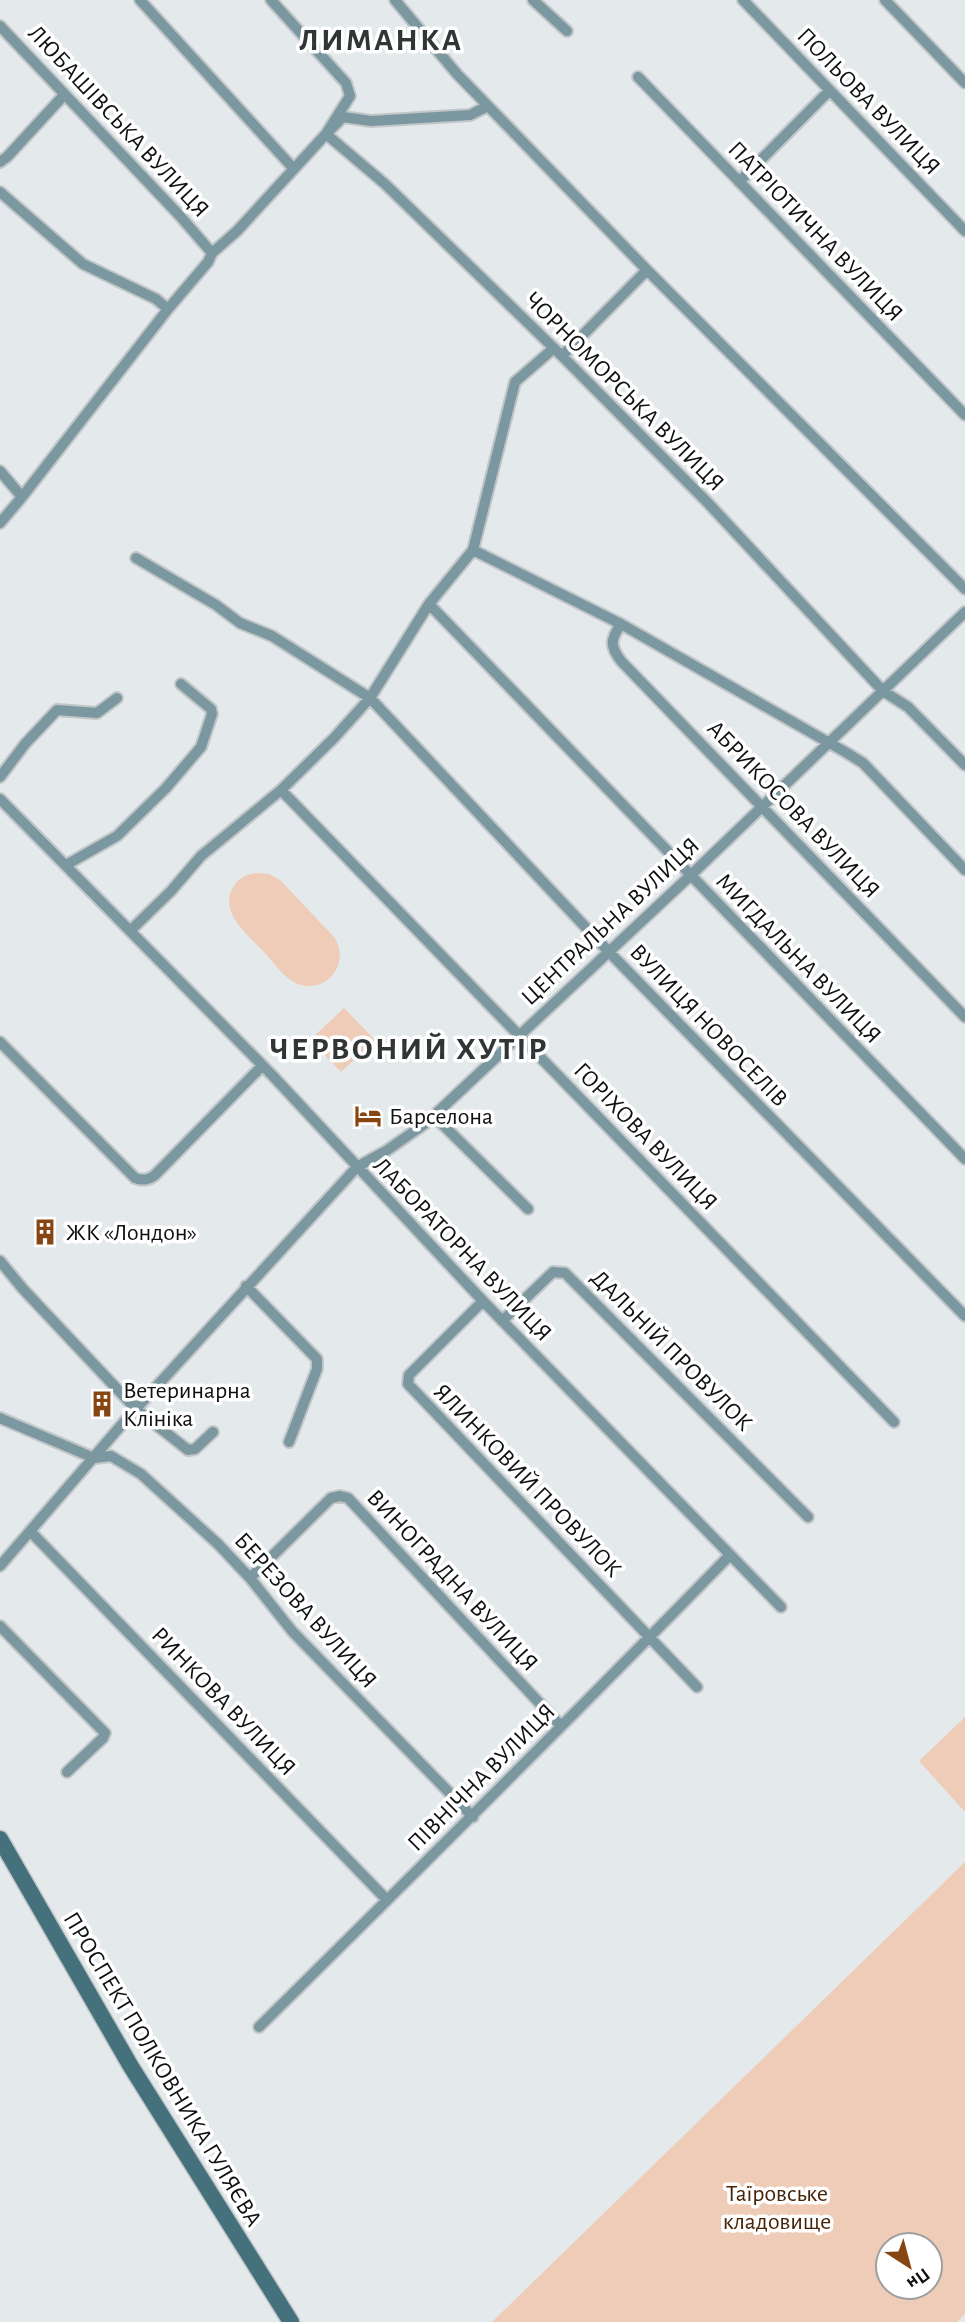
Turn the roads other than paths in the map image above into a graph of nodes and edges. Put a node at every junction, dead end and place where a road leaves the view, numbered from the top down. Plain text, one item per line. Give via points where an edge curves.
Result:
1 (140, 0) edge
2 (271, 0) edge
3 (395, 0) edge
4 (533, 0) edge
5 (743, 0) edge
6 (885, 0) edge
7 (0, 26) edge
8 (567, 31) dead end
9 (638, 77) dead end
10 (965, 83) edge
11 (829, 91) junction
12 (64, 95) junction
13 (488, 106) junction
14 (326, 134) junction
15 (0, 162) edge
16 (293, 168) junction
17 (739, 182) junction
18 (0, 192) edge
19 (965, 231) edge
20 (209, 249) junction
21 (647, 270) junction
22 (168, 309) junction
23 (558, 352) junction
24 (965, 415) edge
25 (0, 471) edge
26 (22, 497) junction
27 (0, 523) edge
28 (472, 550) junction
29 (136, 558) dead end
30 (965, 589) edge
31 (429, 604) junction
32 (965, 612) edge
33 (621, 624) junction
34 (181, 684) dead end
35 (883, 691) junction
36 (117, 698) dead end
37 (370, 698) junction
38 (829, 743) junction
39 (965, 765) edge
40 (0, 777) edge
41 (281, 790) junction
42 (0, 799) edge
43 (763, 807) junction
44 (66, 865) junction
45 (965, 870) edge
46 (691, 875) junction
47 (131, 930) junction
48 (608, 951) junction
49 (965, 1017) edge
50 (519, 1035) junction
51 (0, 1042) edge
52 (262, 1066) junction
53 (433, 1116) junction
54 (965, 1159) edge
55 (356, 1167) junction
56 (528, 1209) dead end
57 (0, 1261) edge
58 (246, 1286) junction
59 (483, 1301) junction
60 (965, 1316) edge
61 (502, 1321) junction
62 (136, 1409) junction
63 (1, 1419) edge
64 (894, 1422) dead end
65 (213, 1432) dead end
66 (289, 1442) dead end
67 (94, 1458) junction
68 (808, 1517) dead end
69 (30, 1531) junction
70 (730, 1555) junction
71 (2, 1559) edge
72 (250, 1578) junction
73 (781, 1607) dead end
74 (0, 1626) edge
75 (651, 1636) junction
76 (697, 1687) dead end
77 (560, 1725) junction
78 (67, 1772) dead end
79 (473, 1817) junction
80 (0, 1839) edge
81 (387, 1900) junction
82 (259, 2027) dead end
83 (290, 2322) edge

1 - 16 street
2 - 14 street via 350,90
3 - 13 street
4 - 8 street
5 - 11 street, ПОЛЬОВА ВУЛИЦЯ
6 - 10 street
7 - 12 street, ЛЮБАШІВСЬКА ВУЛИЦЯ
9 - 17 street, ПАТРІОТИЧНА ВУЛИЦЯ
11 - 17 street
11 - 19 street, ПОЛЬОВА ВУЛИЦЯ
12 - 15 street
12 - 20 street, ЛЮБАШІВСЬКА ВУЛИЦЯ
13 - 14 street via 470,115 370,121 343,117
13 - 21 street
14 - 16 street
14 - 23 street, ЧОРНОМОРСЬКА ВУЛИЦЯ via 385,184
16 - 20 street via 237,231
17 - 24 street, ПАТРІОТИЧНА ВУЛИЦЯ
18 - 22 street via 83,264
20 - 22 street via 208,262
21 - 23 street
21 - 30 street
22 - 26 street
23 - 28 street via 515,382
23 - 35 street, ЧОРНОМОРСЬКА ВУЛИЦЯ via 708,502
25 - 26 street
26 - 27 street
28 - 31 street
28 - 33 street, АБРИКОСОВА ВУЛИЦЯ
29 - 37 street, ВУЛИЦЯ НОВОСЕЛІВ
31 - 37 street
31 - 46 street, МИГДАЛЬНА ВУЛИЦЯ
32 - 35 street, ЦЕНТРАЛЬНА ВУЛИЦЯ
33 - 38 street, АБРИКОСОВА ВУЛИЦЯ
33 - 43 street, АБРИКОСОВА ВУЛИЦЯ via 611,644 621,661
34 - 44 street via 211,709 201,747 117,836
35 - 38 street, ЦЕНТРАЛЬНА ВУЛИЦЯ
35 - 39 street, ЧОРНОМОРСЬКА ВУЛИЦЯ via 908,707
36 - 40 street via 97,713 57,710
37 - 41 street
37 - 48 street, ВУЛИЦЯ НОВОСЕЛІВ
38 - 43 street, ЦЕНТРАЛЬНА ВУЛИЦЯ
38 - 45 street, АБРИКОСОВА ВУЛИЦЯ via 863,764
41 - 47 street via 201,856
41 - 50 street, ГОРІХОВА ВУЛИЦЯ
42 - 44 street, ЛАБОРАТОРНА ВУЛИЦЯ
43 - 46 street, ЦЕНТРАЛЬНА ВУЛИЦЯ
43 - 49 street, АБРИКОСОВА ВУЛИЦЯ
44 - 47 street, ЛАБОРАТОРНА ВУЛИЦЯ
46 - 48 street, ЦЕНТРАЛЬНА ВУЛИЦЯ
46 - 54 street, МИГДАЛЬНА ВУЛИЦЯ
47 - 52 street, ЛАБОРАТОРНА ВУЛИЦЯ
48 - 50 street, ЦЕНТРАЛЬНА ВУЛИЦЯ
48 - 60 street, ВУЛИЦЯ НОВОСЕЛІВ
50 - 53 street, ЦЕНТРАЛЬНА ВУЛИЦЯ
50 - 64 street, ГОРІХОВА ВУЛИЦЯ
51 - 52 street via 140,1180 155,1175
52 - 55 street, ЛАБОРАТОРНА ВУЛИЦЯ
53 - 55 street, ЦЕНТРАЛЬНА ВУЛИЦЯ via 386,1152
53 - 56 street
55 - 58 street, ЦЕНТРАЛЬНА ВУЛИЦЯ
55 - 59 street, ЛАБОРАТОРНА ВУЛИЦЯ
57 - 62 street
58 - 62 street, ЦЕНТРАЛЬНА ВУЛИЦЯ
58 - 66 street via 317,1359
59 - 61 street, ЛАБОРАТОРНА ВУЛИЦЯ
59 - 75 street, ЯЛИНКОВИЙ ПРОВУЛОК via 409,1375 408,1384
61 - 68 street, ДАЛЬНІЙ ПРОВУЛОК via 553,1272 565,1273
61 - 70 street, ЛАБОРАТОРНА ВУЛИЦЯ
62 - 65 street via 188,1450
62 - 67 street, ЦЕНТРАЛЬНА ВУЛИЦЯ
63 - 67 street, БЕРЕЗОВА ВУЛИЦЯ
67 - 69 street, ЦЕНТРАЛЬНА ВУЛИЦЯ
67 - 72 street, БЕРЕЗОВА ВУЛИЦЯ via 111,1455 141,1474
69 - 71 street, ЦЕНТРАЛЬНА ВУЛИЦЯ
69 - 81 street, РИНКОВА ВУЛИЦЯ
70 - 73 street, ЛАБОРАТОРНА ВУЛИЦЯ
70 - 75 street, ПІВНІЧНА ВУЛИЦЯ
72 - 77 street, ВИНОГРАДНА ВУЛИЦЯ via 331,1498 344,1496
72 - 79 street, БЕРЕЗОВА ВУЛИЦЯ via 292,1631
74 - 78 street via 105,1733
75 - 76 street, ЯЛИНКОВИЙ ПРОВУЛОК
75 - 77 street, ПІВНІЧНА ВУЛИЦЯ
77 - 79 street, ПІВНІЧНА ВУЛИЦЯ
79 - 81 street, ПІВНІЧНА ВУЛИЦЯ
80 - 83 main road, ПРОСПЕКТ ПОЛКОВНИКА ГУЛЯЄВА via 130,2064
81 - 82 street, ПІВНІЧНА ВУЛИЦЯ

